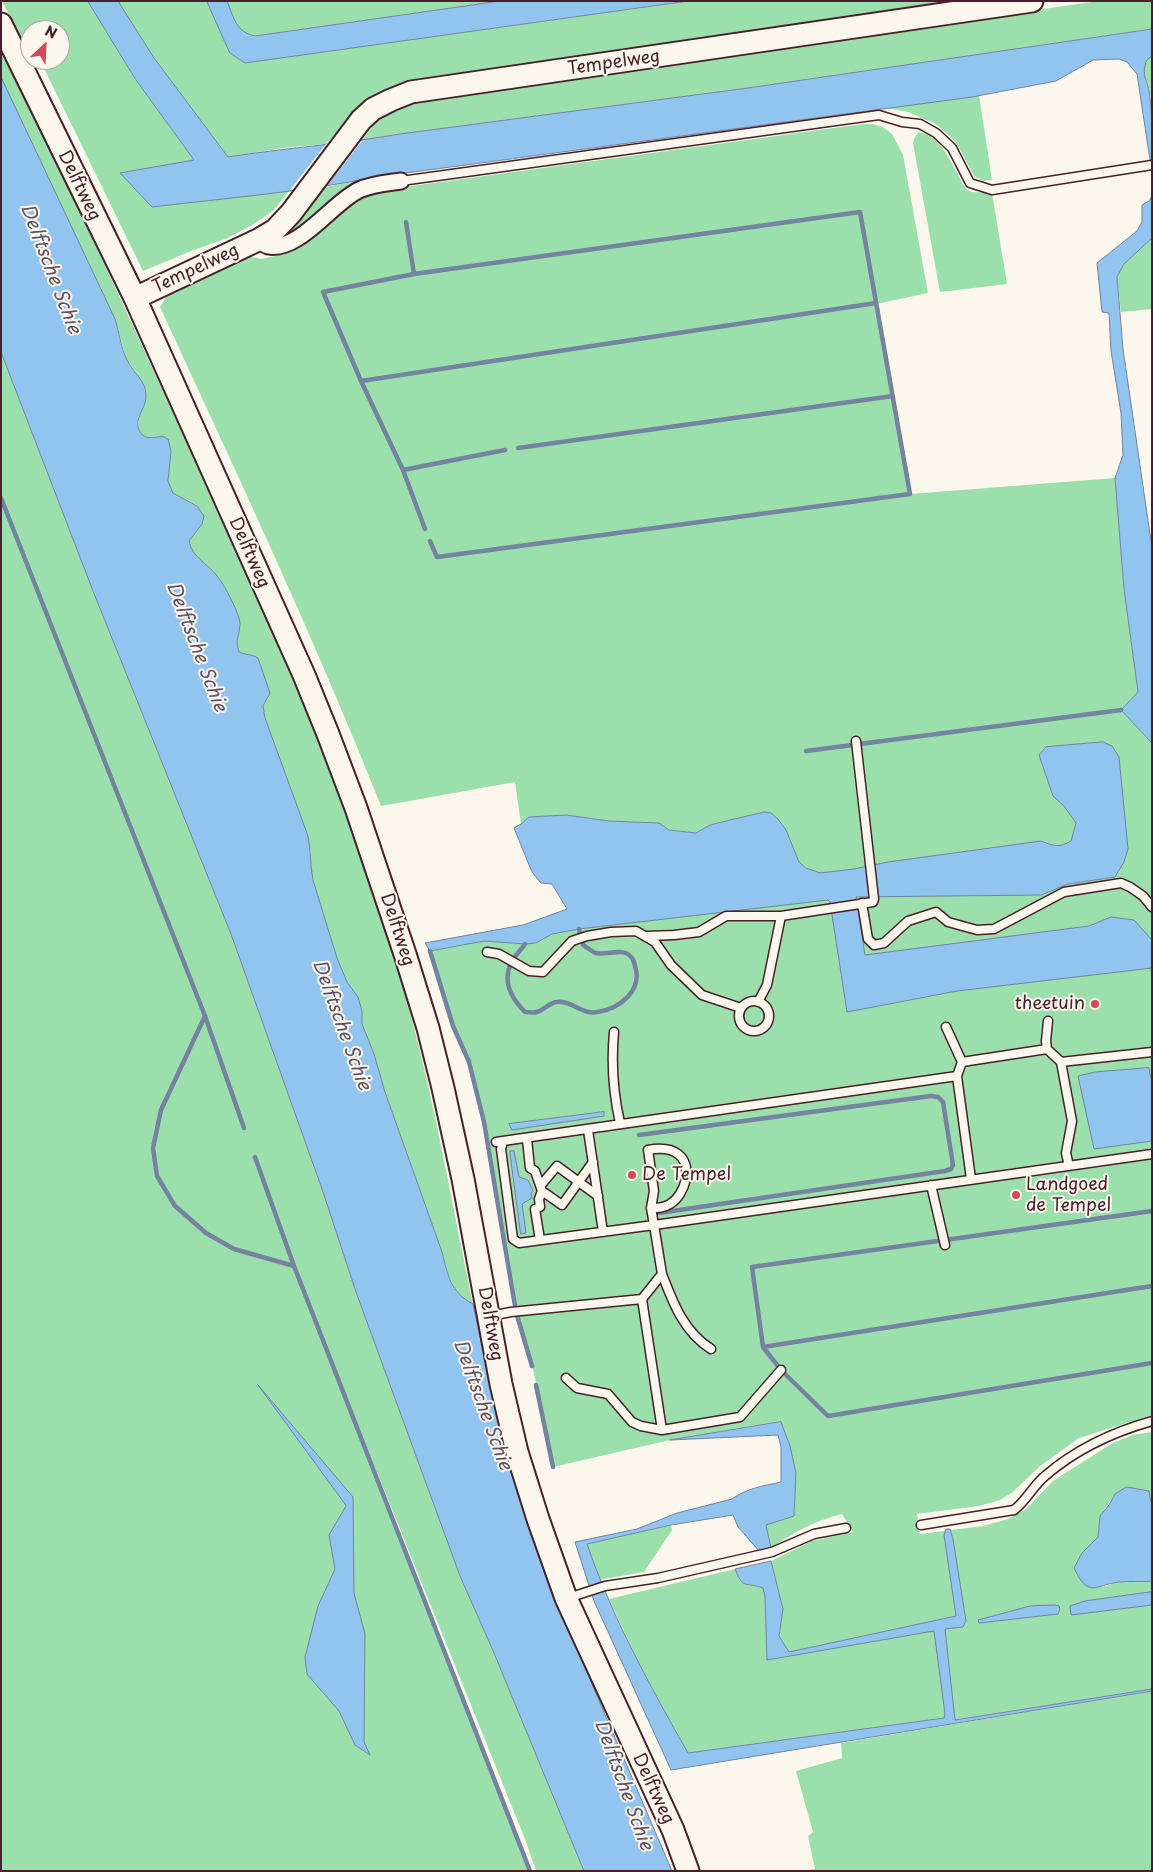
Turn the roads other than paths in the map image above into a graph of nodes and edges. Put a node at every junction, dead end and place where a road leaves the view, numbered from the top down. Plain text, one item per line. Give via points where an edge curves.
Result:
1 (1032, 1) edge
2 (1, 24) edge
3 (1150, 165) edge
4 (401, 181) joint
5 (258, 240) junction
6 (134, 298) junction
7 (856, 741) dead end
8 (860, 903) junction
9 (1152, 907) edge
10 (781, 916) junction
11 (647, 936) junction
12 (487, 952) dead end
13 (758, 1002) junction
14 (741, 1008) junction
15 (1048, 1021) dead end
16 (946, 1027) dead end
17 (614, 1032) dead end
18 (1047, 1049) junction
19 (1152, 1052) edge
20 (962, 1062) junction
21 (1061, 1062) junction
22 (957, 1076) junction
23 (620, 1123) junction
24 (588, 1130) junction
25 (527, 1139) junction
26 (1152, 1154) edge
27 (593, 1162) junction
28 (1069, 1166) junction
29 (971, 1179) junction
30 (579, 1183) junction
31 (932, 1185) junction
32 (541, 1188) junction
33 (598, 1196) junction
34 (651, 1208) junction
35 (654, 1224) junction
36 (603, 1232) junction
37 (540, 1240) junction
38 (945, 1245) dead end
39 (662, 1274) junction
40 (642, 1299) junction
41 (488, 1316) junction
42 (711, 1349) dead end
43 (781, 1370) dead end
44 (566, 1378) dead end
45 (1152, 1421) edge
46 (662, 1430) junction
47 (921, 1526) dead end
48 (846, 1528) dead end
49 (575, 1595) junction
50 (688, 1871) edge

1 - 5 street, Tempelweg via 411,92 373,109 361,120 275,230
2 - 6 street, Delftweg
3 - 4 lane, Tempelweg via 992,190 970,183 952,148 936,132 920,124 879,116
4 - 5 street, Tempelweg via 358,190 316,226 285,244 268,246
5 - 6 street, Tempelweg
6 - 41 street, Delftweg via 311,691 356,808 410,970 443,1088
7 - 8 lane via 874,899 873,902
8 - 9 lane via 868,940 874,945 884,943 908,921 936,912 948,922 977,930 994,929 1064,892 1121,883 1143,896
8 - 10 lane
10 - 11 lane via 726,916 699,932
10 - 13 lane via 768,985
11 - 12 lane via 636,931 587,936 572,942 543,972 529,971 508,958
11 - 14 lane via 702,996
13 - 14 lane via 754,1000
13 - 14 lane via 769,1014 765,1028 758,1032 748,1031 743,1026
15 - 18 lane
16 - 20 lane
17 - 23 lane via 614,1095
18 - 20 lane
18 - 21 lane
19 - 21 lane
20 - 22 lane
21 - 28 lane via 1072,1121 1066,1153
22 - 23 lane
22 - 29 lane
23 - 24 lane
24 - 25 lane
24 - 27 lane
25 - 32 lane via 530,1168 536,1171
25 - 37 lane via 500,1142 513,1239 519,1243
26 - 28 lane
27 - 30 lane
27 - 33 lane
28 - 29 lane
29 - 31 lane
30 - 32 lane via 562,1205
30 - 32 lane via 557,1166
30 - 33 lane
31 - 35 lane
31 - 38 lane
32 - 37 lane via 540,1206 535,1210
33 - 36 lane
34 - 34 lane via 654,1191 648,1150 670,1150 683,1160 685,1182 671,1204
34 - 35 lane
35 - 36 lane
35 - 39 lane
36 - 37 lane
39 - 40 lane
39 - 42 lane via 687,1329
40 - 41 lane
40 - 46 lane
41 - 49 street, Delftweg via 517,1452 538,1519
43 - 46 lane via 740,1417
44 - 46 lane via 577,1388 608,1394 632,1422
45 - 47 lane via 1106,1437 1076,1453 1046,1475 1014,1510
48 - 49 lane via 814,1534 772,1552
49 - 50 street, Delftweg

